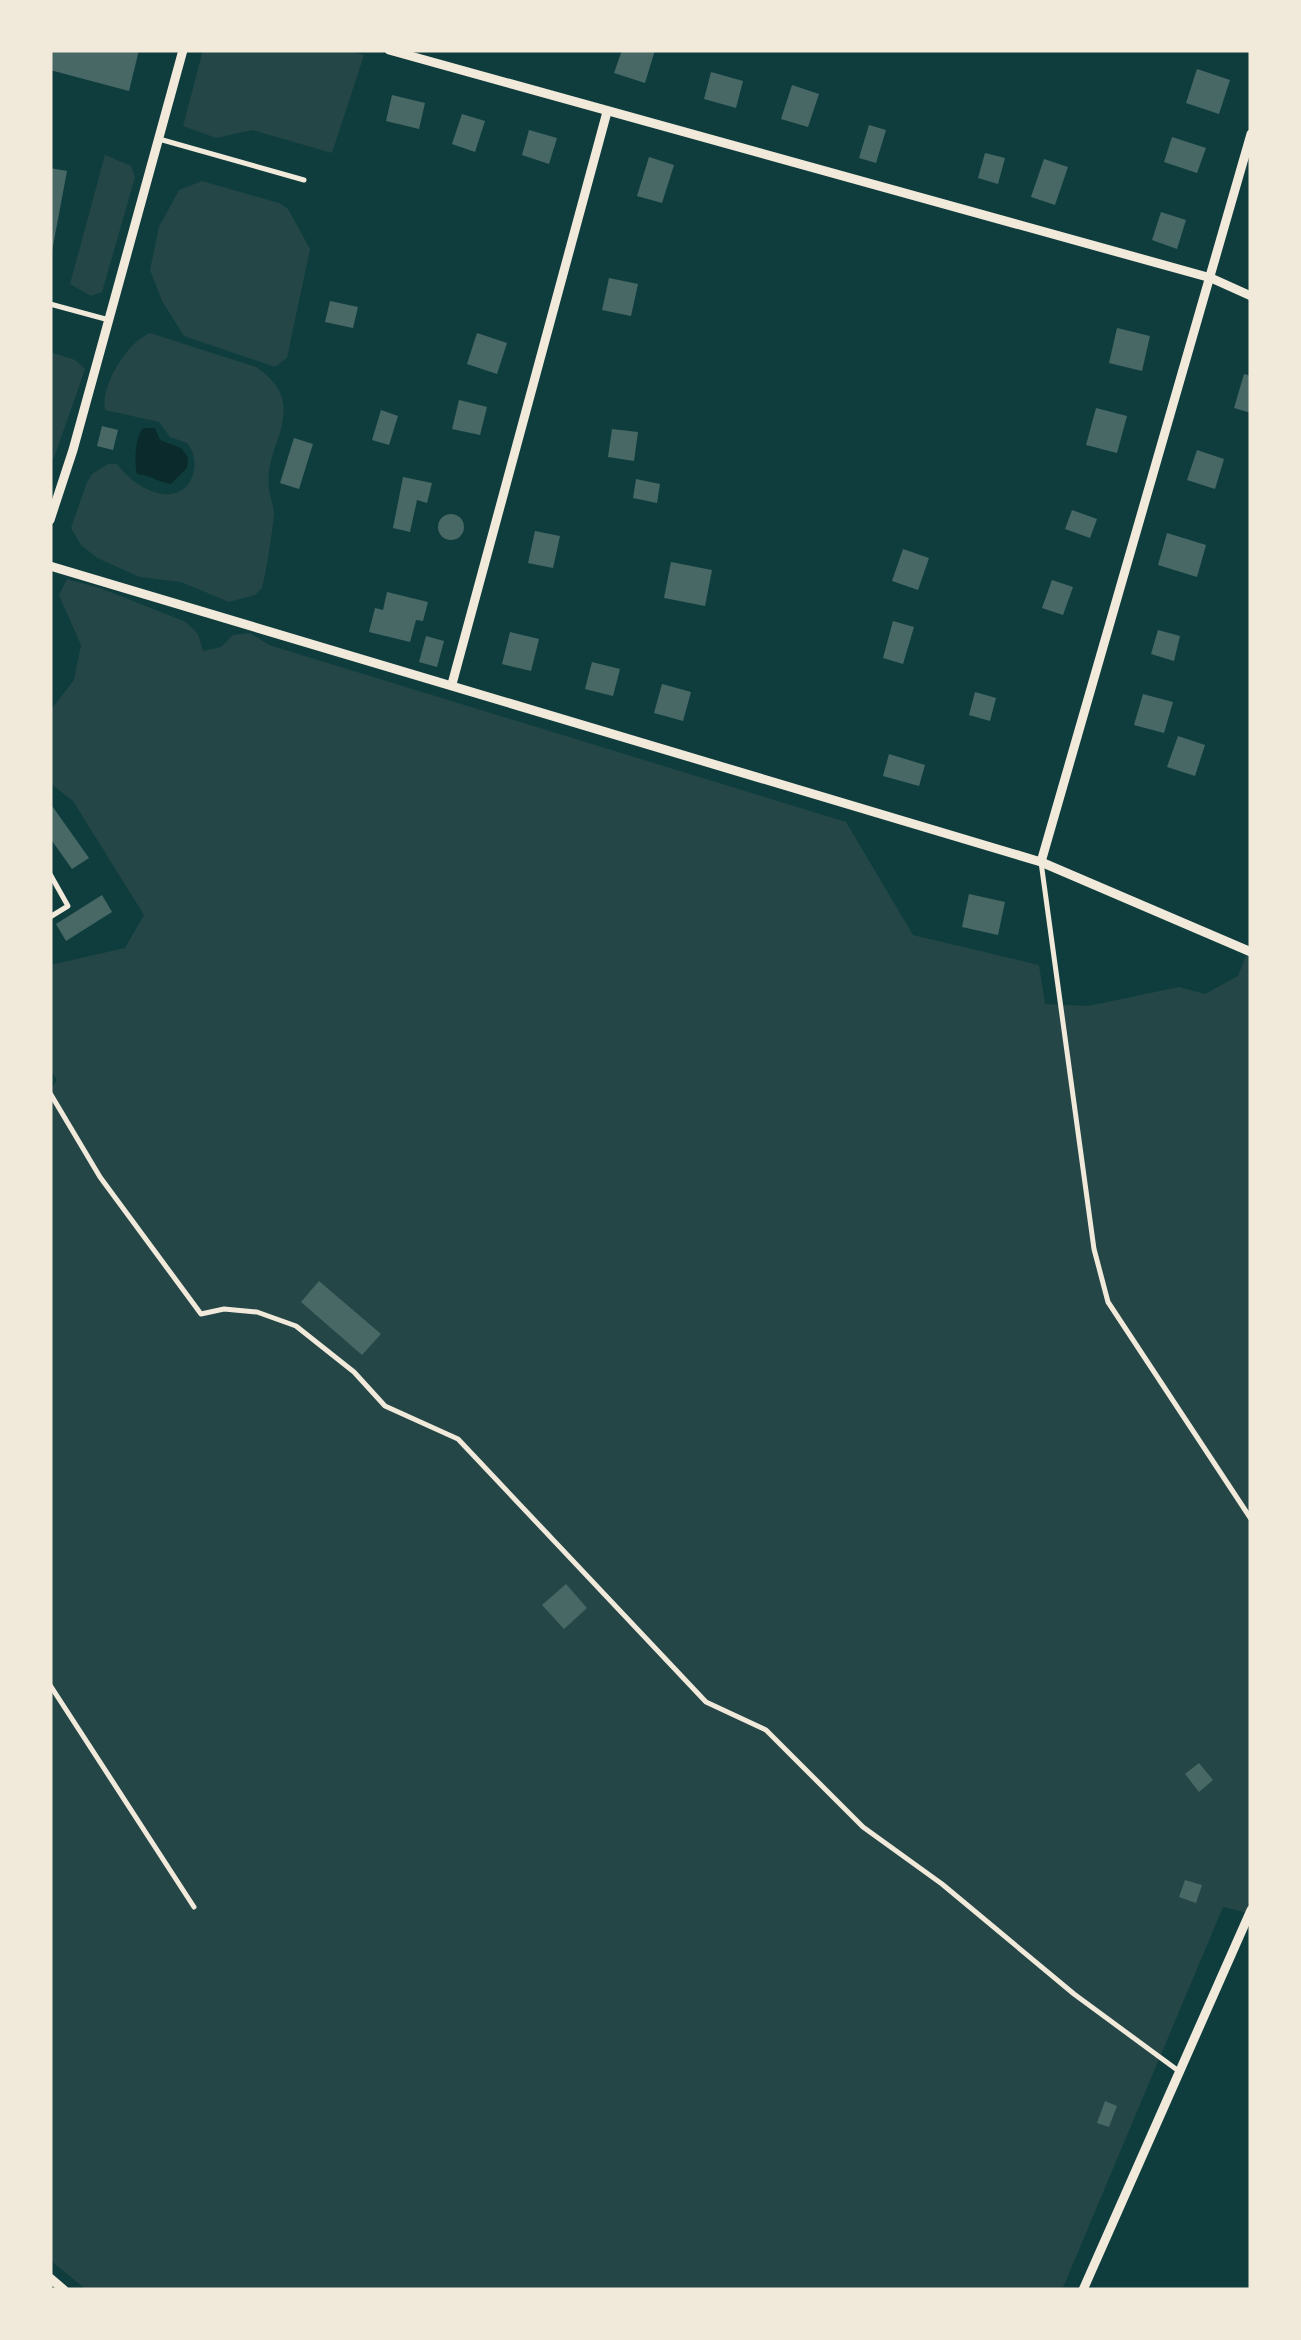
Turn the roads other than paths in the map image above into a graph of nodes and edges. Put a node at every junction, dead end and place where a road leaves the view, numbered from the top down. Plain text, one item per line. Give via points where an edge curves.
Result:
1 (183, 50) edge
2 (389, 50) edge
3 (607, 112) junction
4 (1251, 134) edge
5 (159, 139) junction
6 (304, 180) dead end
7 (1211, 278) junction
8 (1251, 296) edge
9 (50, 304) edge
10 (109, 320) junction
11 (50, 520) edge
12 (50, 566) edge
13 (452, 684) junction
14 (1041, 862) junction
15 (50, 874) edge
16 (50, 917) edge
17 (1251, 952) edge
18 (50, 1093) edge
19 (1251, 1518) edge
20 (50, 1685) edge
21 (194, 1907) dead end
22 (1251, 1910) edge
23 (1180, 2072) junction
24 (50, 2278) edge
25 (64, 2290) edge
26 (1083, 2290) edge

1 - 5 street
2 - 3 street
3 - 7 street
3 - 13 street
4 - 7 street
5 - 6 lane
5 - 10 street
7 - 8 street
7 - 14 street
9 - 10 lane
10 - 11 street
12 - 13 street
13 - 14 street
14 - 17 street
14 - 19 lane via 1094,1249 1108,1302
15 - 16 lane via 68,906
18 - 23 lane via 100,1178 200,1314 224,1308 257,1312 296,1326 385,1406 458,1439 706,1702 766,1730 863,1827
20 - 21 lane
22 - 23 street
23 - 26 street
24 - 25 street

